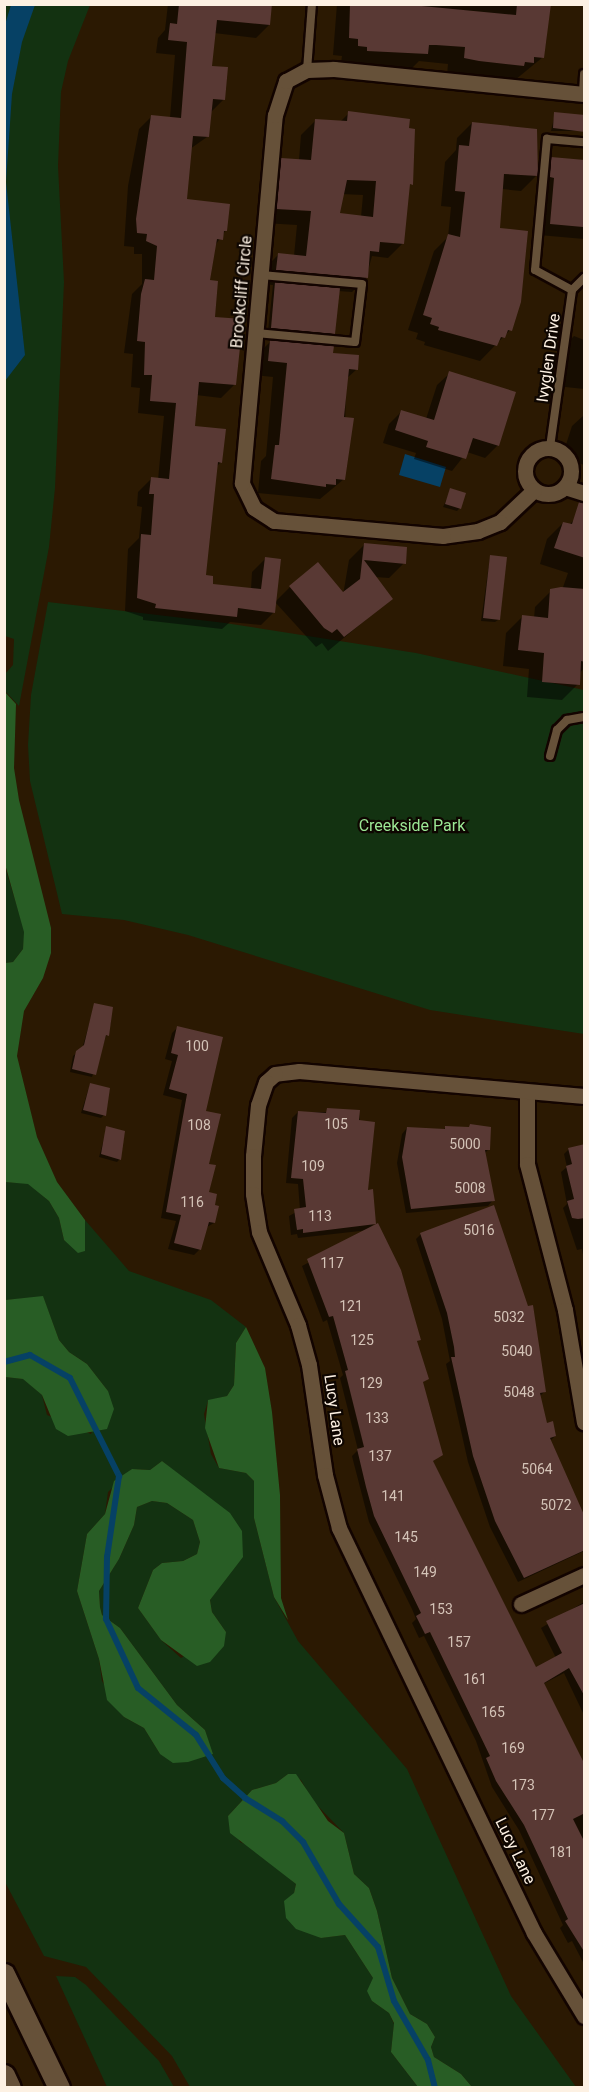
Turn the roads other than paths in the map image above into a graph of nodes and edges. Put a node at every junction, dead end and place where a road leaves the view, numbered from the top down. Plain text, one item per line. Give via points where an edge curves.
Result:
1 (312, 4) edge
2 (307, 70) junction
3 (585, 74) edge
4 (584, 94) edge
5 (585, 142) edge
6 (261, 275) junction
7 (585, 278) edge
8 (572, 290) junction
9 (256, 333) junction
10 (550, 447) junction
11 (578, 472) edge
12 (566, 487) junction
13 (534, 490) junction
14 (585, 493) edge
15 (585, 717) edge
16 (550, 756) dead end
17 (527, 1092) junction
18 (585, 1096) edge
19 (585, 1422) edge
20 (585, 1575) edge
21 (521, 1604) dead end
22 (4, 1974) edge
23 (585, 2016) edge
24 (4, 2075) edge
25 (10, 2088) edge
26 (58, 2088) edge

1 - 2 lane
2 - 4 street via 334,69
2 - 6 street, Brookcliff Circle via 286,81 279,93
3 - 4 lane
5 - 8 lane via 547,139 535,270
6 - 9 street, Brookcliff Circle
6 - 9 lane via 362,284 355,342
7 - 8 lane
8 - 10 lane, Ivyglen Drive
9 - 13 street, Brookcliff Circle via 242,483 254,508 274,520 455,534 500,522
10 - 11 street via 562,452
10 - 13 street via 536,451 526,463 526,478
11 - 12 street
12 - 13 street via 547,494
12 - 14 street
15 - 16 lane via 567,720 557,730
17 - 18 street, Lucy Lane
17 - 19 street via 527,1164 566,1310
17 - 23 street, Lucy Lane via 299,1071 275,1074 266,1082 258,1105 253,1194 259,1232 298,1325 309,1365 325,1475 339,1528 534,1933
20 - 21 street
22 - 26 main road
24 - 25 main road

